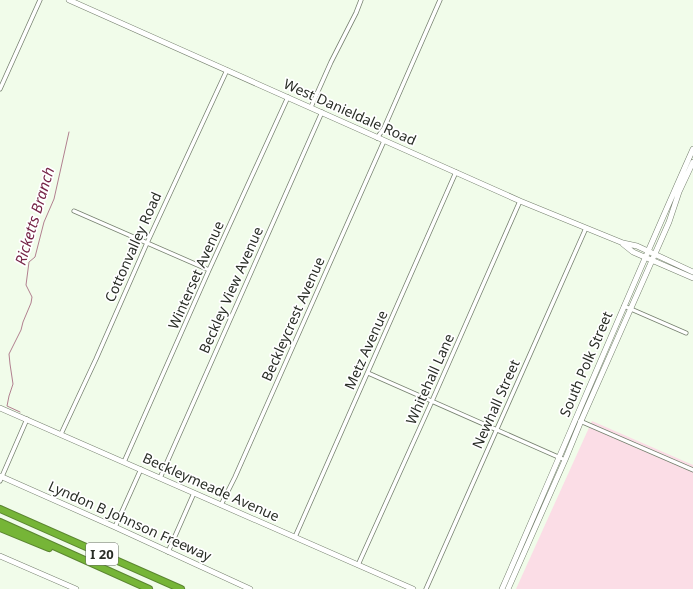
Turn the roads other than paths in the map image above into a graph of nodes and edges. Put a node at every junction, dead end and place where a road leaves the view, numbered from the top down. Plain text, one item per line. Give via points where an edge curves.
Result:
1 (40, 0) edge
2 (69, 0) edge
3 (361, 0) edge
4 (440, 0) edge
5 (228, 70) junction
6 (0, 89) edge
7 (288, 97) junction
8 (311, 107) junction
9 (322, 112) junction
10 (378, 138) junction
11 (384, 141) junction
12 (693, 149) edge
13 (693, 162) edge
14 (456, 172) junction
15 (677, 191) junction
16 (520, 201) junction
17 (74, 211) dead end
18 (586, 228) junction
19 (146, 243) junction
20 (622, 243) junction
21 (649, 251) junction
22 (655, 254) junction
23 (646, 257) junction
24 (652, 260) junction
25 (209, 270) junction
26 (693, 272) edge
27 (693, 278) edge
28 (624, 306) junction
29 (630, 309) junction
30 (686, 333) dead end
31 (605, 351) junction
32 (611, 354) junction
33 (368, 373) junction
34 (589, 388) junction
35 (594, 390) junction
36 (432, 401) junction
37 (0, 408) edge
38 (27, 419) junction
39 (578, 420) junction
40 (496, 430) junction
41 (61, 434) junction
42 (560, 458) junction
43 (565, 460) junction
44 (124, 462) junction
45 (141, 469) junction
46 (693, 470) edge
47 (1, 478) edge
48 (160, 478) junction
49 (194, 493) junction
50 (0, 504) edge
51 (221, 505) junction
52 (0, 509) edge
53 (0, 522) edge
54 (42, 527) junction
55 (115, 527) junction
56 (0, 528) edge
57 (528, 536) junction
58 (295, 537) junction
59 (168, 552) junction
60 (0, 556) edge
61 (87, 561) junction
62 (358, 565) junction
63 (161, 580) junction
64 (76, 589) edge
65 (149, 589) edge
66 (181, 589) edge
67 (186, 589) edge
68 (250, 589) edge
69 (413, 589) edge
70 (426, 589) edge
71 (502, 589) edge
72 (508, 589) edge

1 - 6 street
2 - 5 main road, West Danieldale Road
3 - 8 street
4 - 10 street
5 - 7 main road, West Danieldale Road
5 - 19 street, Cottonvalley Road
7 - 8 main road, West Danieldale Road
7 - 25 street, Winterset Avenue
8 - 9 main road, West Danieldale Road
9 - 10 main road, West Danieldale Road
9 - 48 street, Beckley View Avenue
10 - 11 main road, West Danieldale Road
11 - 14 main road, West Danieldale Road
11 - 51 street, Beckleycrest Avenue
12 - 15 main road, South Polk Street
13 - 15 main road, South Polk Street
14 - 16 main road, West Danieldale Road
14 - 33 street, Metz Avenue
15 - 21 main road, South Polk Street
15 - 22 main road, South Polk Street via 669,222
16 - 18 main road, West Danieldale Road
16 - 36 street, Whitehall Lane
17 - 19 street
18 - 20 main road, West Danieldale Road
18 - 40 street, Newhall Street
19 - 25 street
19 - 41 street, Cottonvalley Road
20 - 21 main road, West Danieldale Road
20 - 23 main road, West Danieldale Road via 633,252
21 - 22 main road, West Danieldale Road
21 - 23 main road, South Polk Street
22 - 24 main road, South Polk Street
22 - 26 main road, West Danieldale Road
23 - 24 main road, West Danieldale Road
23 - 28 main road, South Polk Street
24 - 27 main road, West Danieldale Road
24 - 29 main road, South Polk Street
25 - 44 street, Winterset Avenue
28 - 29 street
28 - 31 main road, South Polk Street
29 - 30 street
29 - 32 main road, South Polk Street
31 - 32 main road
31 - 34 main road, South Polk Street
32 - 35 main road, South Polk Street
33 - 36 street
33 - 58 street, Metz Avenue
34 - 35 main road
34 - 39 main road, South Polk Street
35 - 39 main road, South Polk Street
36 - 40 street
36 - 62 street, Whitehall Lane
37 - 38 main road, Beckleymeade Avenue
38 - 41 main road, Beckleymeade Avenue
38 - 47 street
39 - 42 main road, South Polk Street
39 - 43 main road, South Polk Street
39 - 46 street
40 - 42 street
40 - 70 street, Newhall Street
41 - 44 main road, Beckleymeade Avenue
42 - 43 street
42 - 57 main road, South Polk Street
43 - 57 main road, South Polk Street
44 - 45 main road, Beckleymeade Avenue
45 - 48 main road, Beckleymeade Avenue
45 - 55 street
47 - 55 main road, Lyndon B Johnson Freeway
48 - 49 main road, Beckleymeade Avenue
49 - 51 main road, Beckleymeade Avenue
49 - 59 street
50 - 54 highway
51 - 58 main road, Beckleymeade Avenue
52 - 54 highway, I 20
53 - 61 highway, I 20
54 - 63 highway, I 20
55 - 59 main road, Lyndon B Johnson Freeway
56 - 61 highway
57 - 71 main road, South Polk Street
57 - 72 main road, South Polk Street
58 - 62 main road, Beckleymeade Avenue
59 - 68 main road, Lyndon B Johnson Freeway
60 - 64 main road
61 - 65 highway, I 20
62 - 69 main road, Beckleymeade Avenue
63 - 66 highway, I 20
63 - 67 highway

